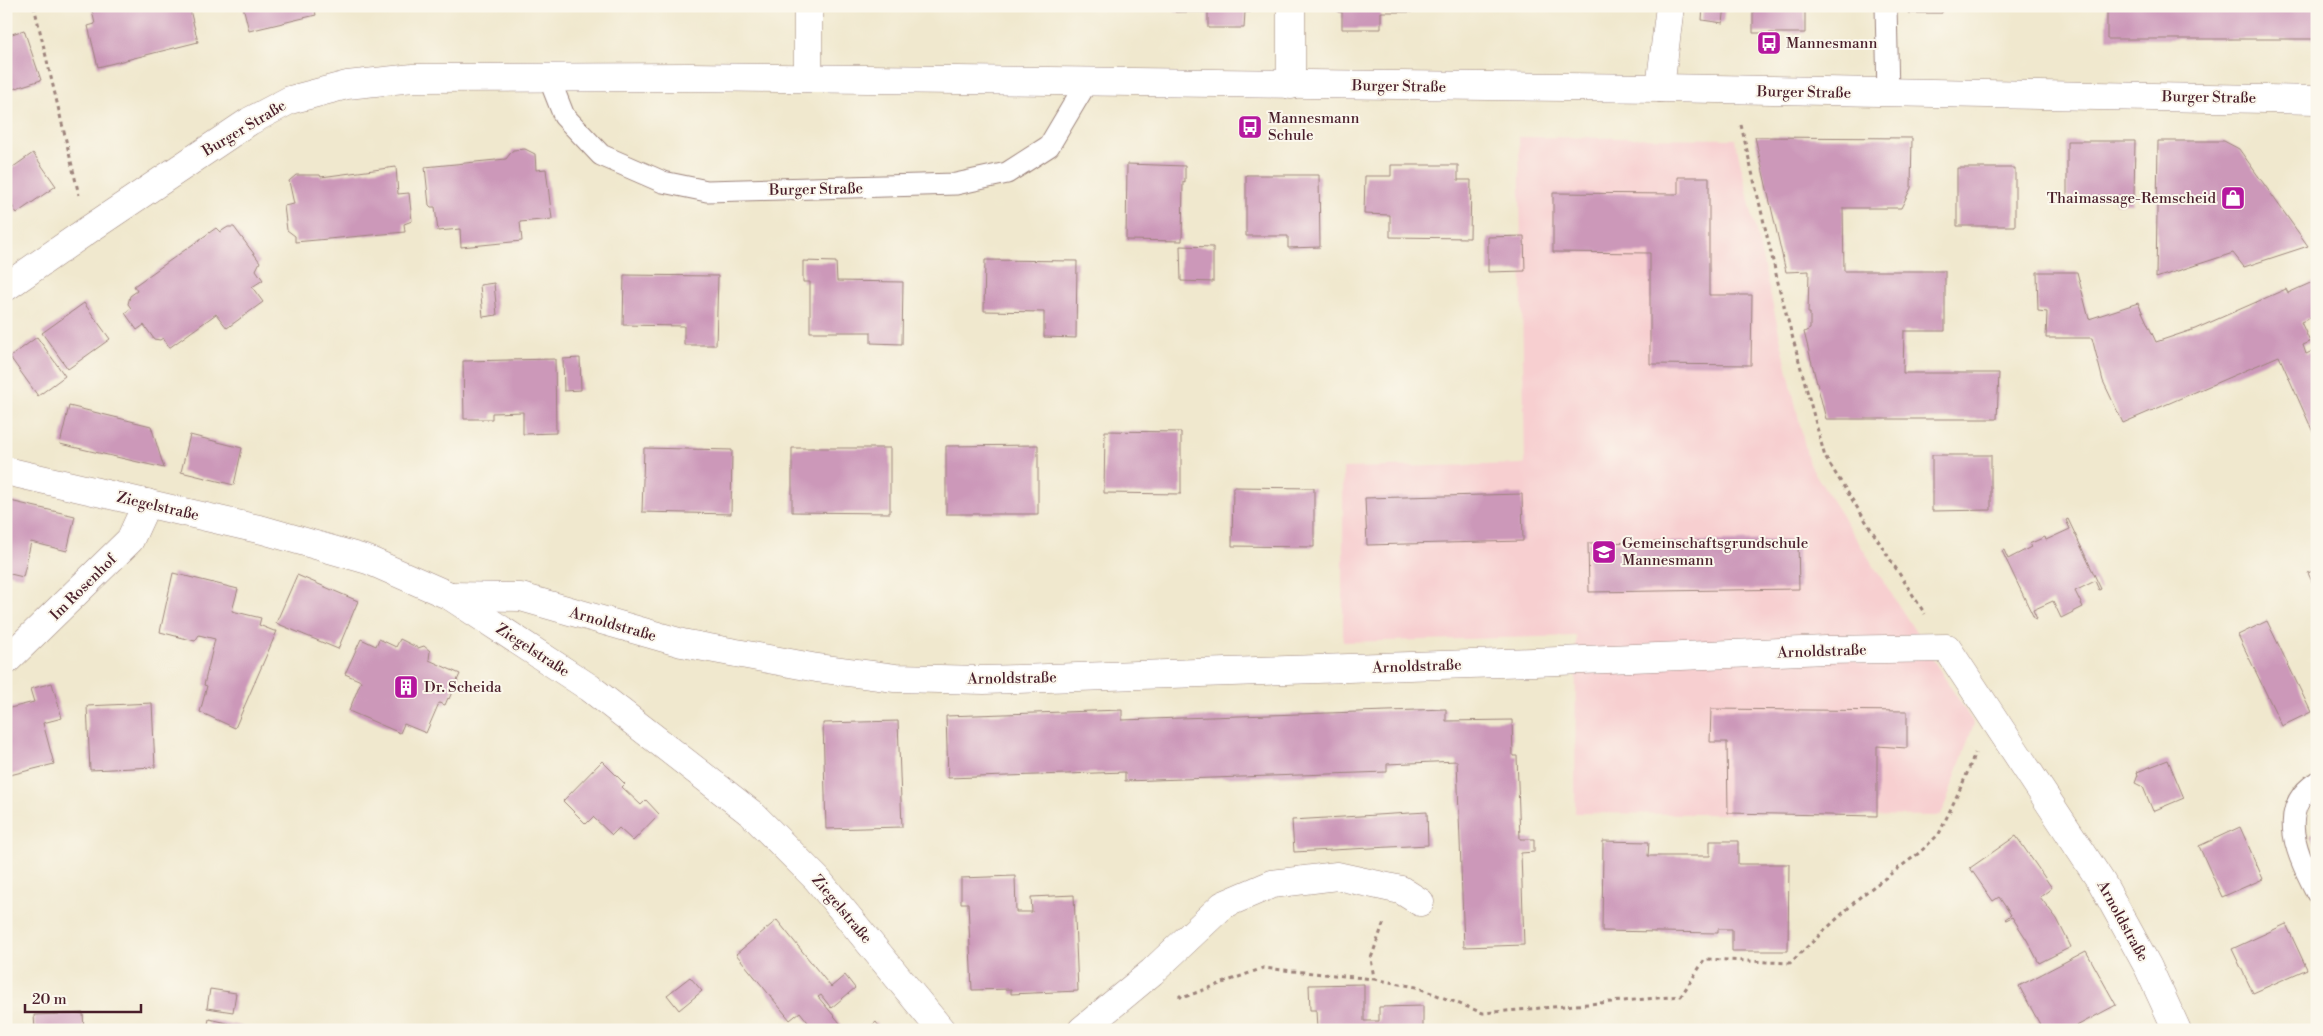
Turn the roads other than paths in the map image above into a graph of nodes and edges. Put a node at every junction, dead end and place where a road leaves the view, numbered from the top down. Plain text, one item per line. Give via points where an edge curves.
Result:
1 (808, 6) edge
2 (1291, 6) edge
3 (1670, 6) edge
4 (1886, 6) edge
5 (549, 78) junction
6 (808, 78) junction
7 (1087, 82) junction
8 (1291, 85) junction
9 (1660, 88) junction
10 (1888, 94) junction
11 (2317, 100) edge
12 (6, 287) edge
13 (6, 471) edge
14 (147, 504) junction
15 (450, 596) junction
16 (6, 661) edge
17 (2317, 782) edge
18 (2317, 893) edge
19 (1410, 896) road end
20 (941, 1030) edge
21 (1082, 1030) edge
22 (2177, 1030) edge

1 - 6 street
2 - 8 street
3 - 9 street
4 - 10 lane
5 - 6 street, Burger Straße
5 - 7 lane, Burger Straße via 564,116 602,156 663,182 707,190 956,184 1006,173 1049,146
5 - 12 street, Burger Straße via 412,78 347,85 290,100 250,121
6 - 7 street, Burger Straße
7 - 8 street, Burger Straße
8 - 9 street, Burger Straße
9 - 10 street, Burger Straße
10 - 11 street, Burger Straße via 2075,94
13 - 14 street, Ziegelstraße
14 - 15 street, Ziegelstraße via 263,530 368,560
14 - 16 street, Im Rosenhof via 130,540
15 - 20 street, Ziegelstraße via 590,688 752,814 817,879
15 - 22 street, Arnoldstraße via 521,597 682,643 817,668 895,678 984,680 1947,648 2102,884 2148,967
17 - 18 lane via 2306,789 2291,823 2296,844
19 - 21 street via 1337,876 1272,884 1222,905 1152,972

